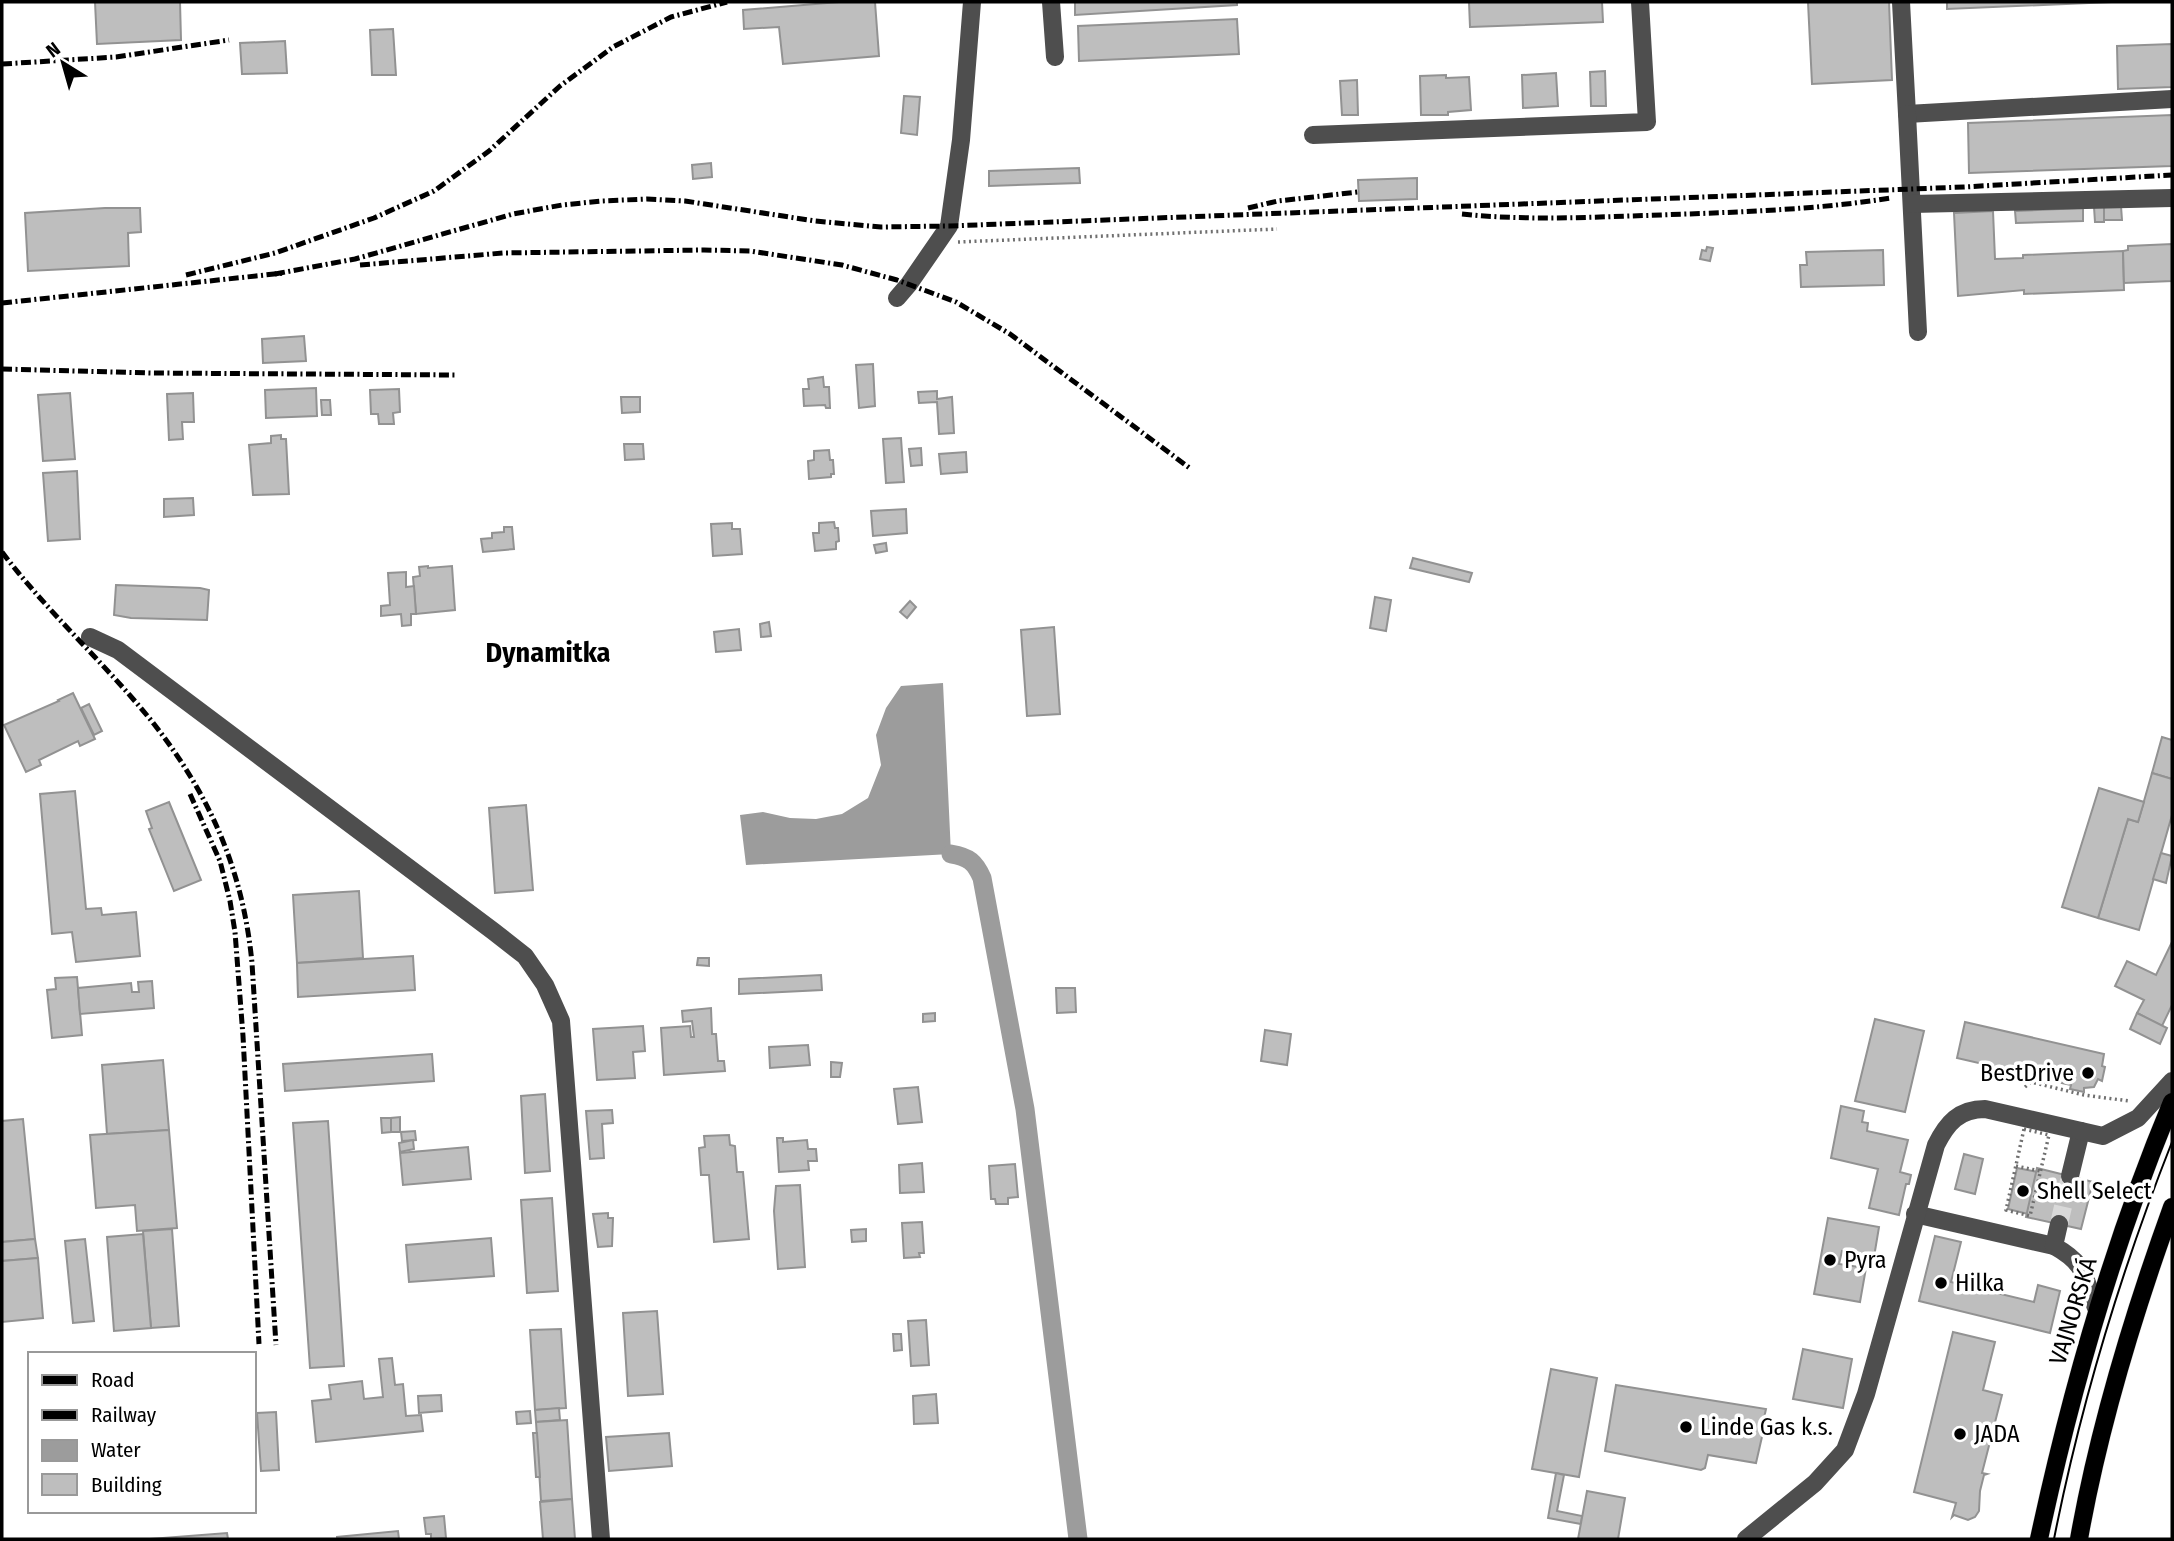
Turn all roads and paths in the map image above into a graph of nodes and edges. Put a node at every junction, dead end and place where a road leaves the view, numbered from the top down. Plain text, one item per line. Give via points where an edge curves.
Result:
1 (972, 2) edge
2 (1051, 2) edge
3 (1640, 2) edge
4 (1901, 2) edge
5 (1055, 57) dead end
6 (2172, 99) edge
7 (1907, 114) junction
8 (1313, 135) dead end
9 (2172, 198) edge
10 (1912, 204) junction
11 (1277, 229) dead end
12 (938, 243) junction
13 (897, 298) dead end
14 (1918, 332) dead end
15 (90, 637) dead end
16 (2172, 1081) edge
17 (2025, 1087) dead end
18 (2172, 1102) edge
19 (2138, 1103) dead end
20 (2081, 1130) junction
21 (2016, 1166) junction
22 (2040, 1171) junction
23 (2070, 1176) tunnel mouth
24 (2172, 1207) edge
25 (1913, 1220) junction
26 (2059, 1224) tunnel mouth
27 (2054, 1246) junction
28 (2097, 1310) junction
29 (601, 1539) edge
30 (1746, 1539) edge
31 (2039, 1539) edge
32 (2078, 1539) edge

1 - 12 street via 956,177 948,226
2 - 5 street
3 - 8 street via 1647,121
4 - 7 street
6 - 7 street
7 - 10 street
9 - 10 street
10 - 14 street
11 - 12 path
12 - 13 street
15 - 29 street via 118,650 493,931 525,957 545,985 561,1021
16 - 20 street via 2128,1125 2103,1136
17 - 19 path via 2031,1082
18 - 28 main road, VAJNORSKÁ
20 - 23 street
20 - 25 street via 1985,1109 1963,1112 1949,1123 1936,1144
21 - 22 path
21 - 22 path via 2024,1129 2049,1135
21 - 22 path via 2006,1210 2030,1216
24 - 32 main road via 2118,1376
25 - 27 street
25 - 30 street via 1866,1394 1845,1450 1815,1483
26 - 27 street
27 - 28 street via 2078,1263
28 - 31 main road, VAJNORSKÁ

